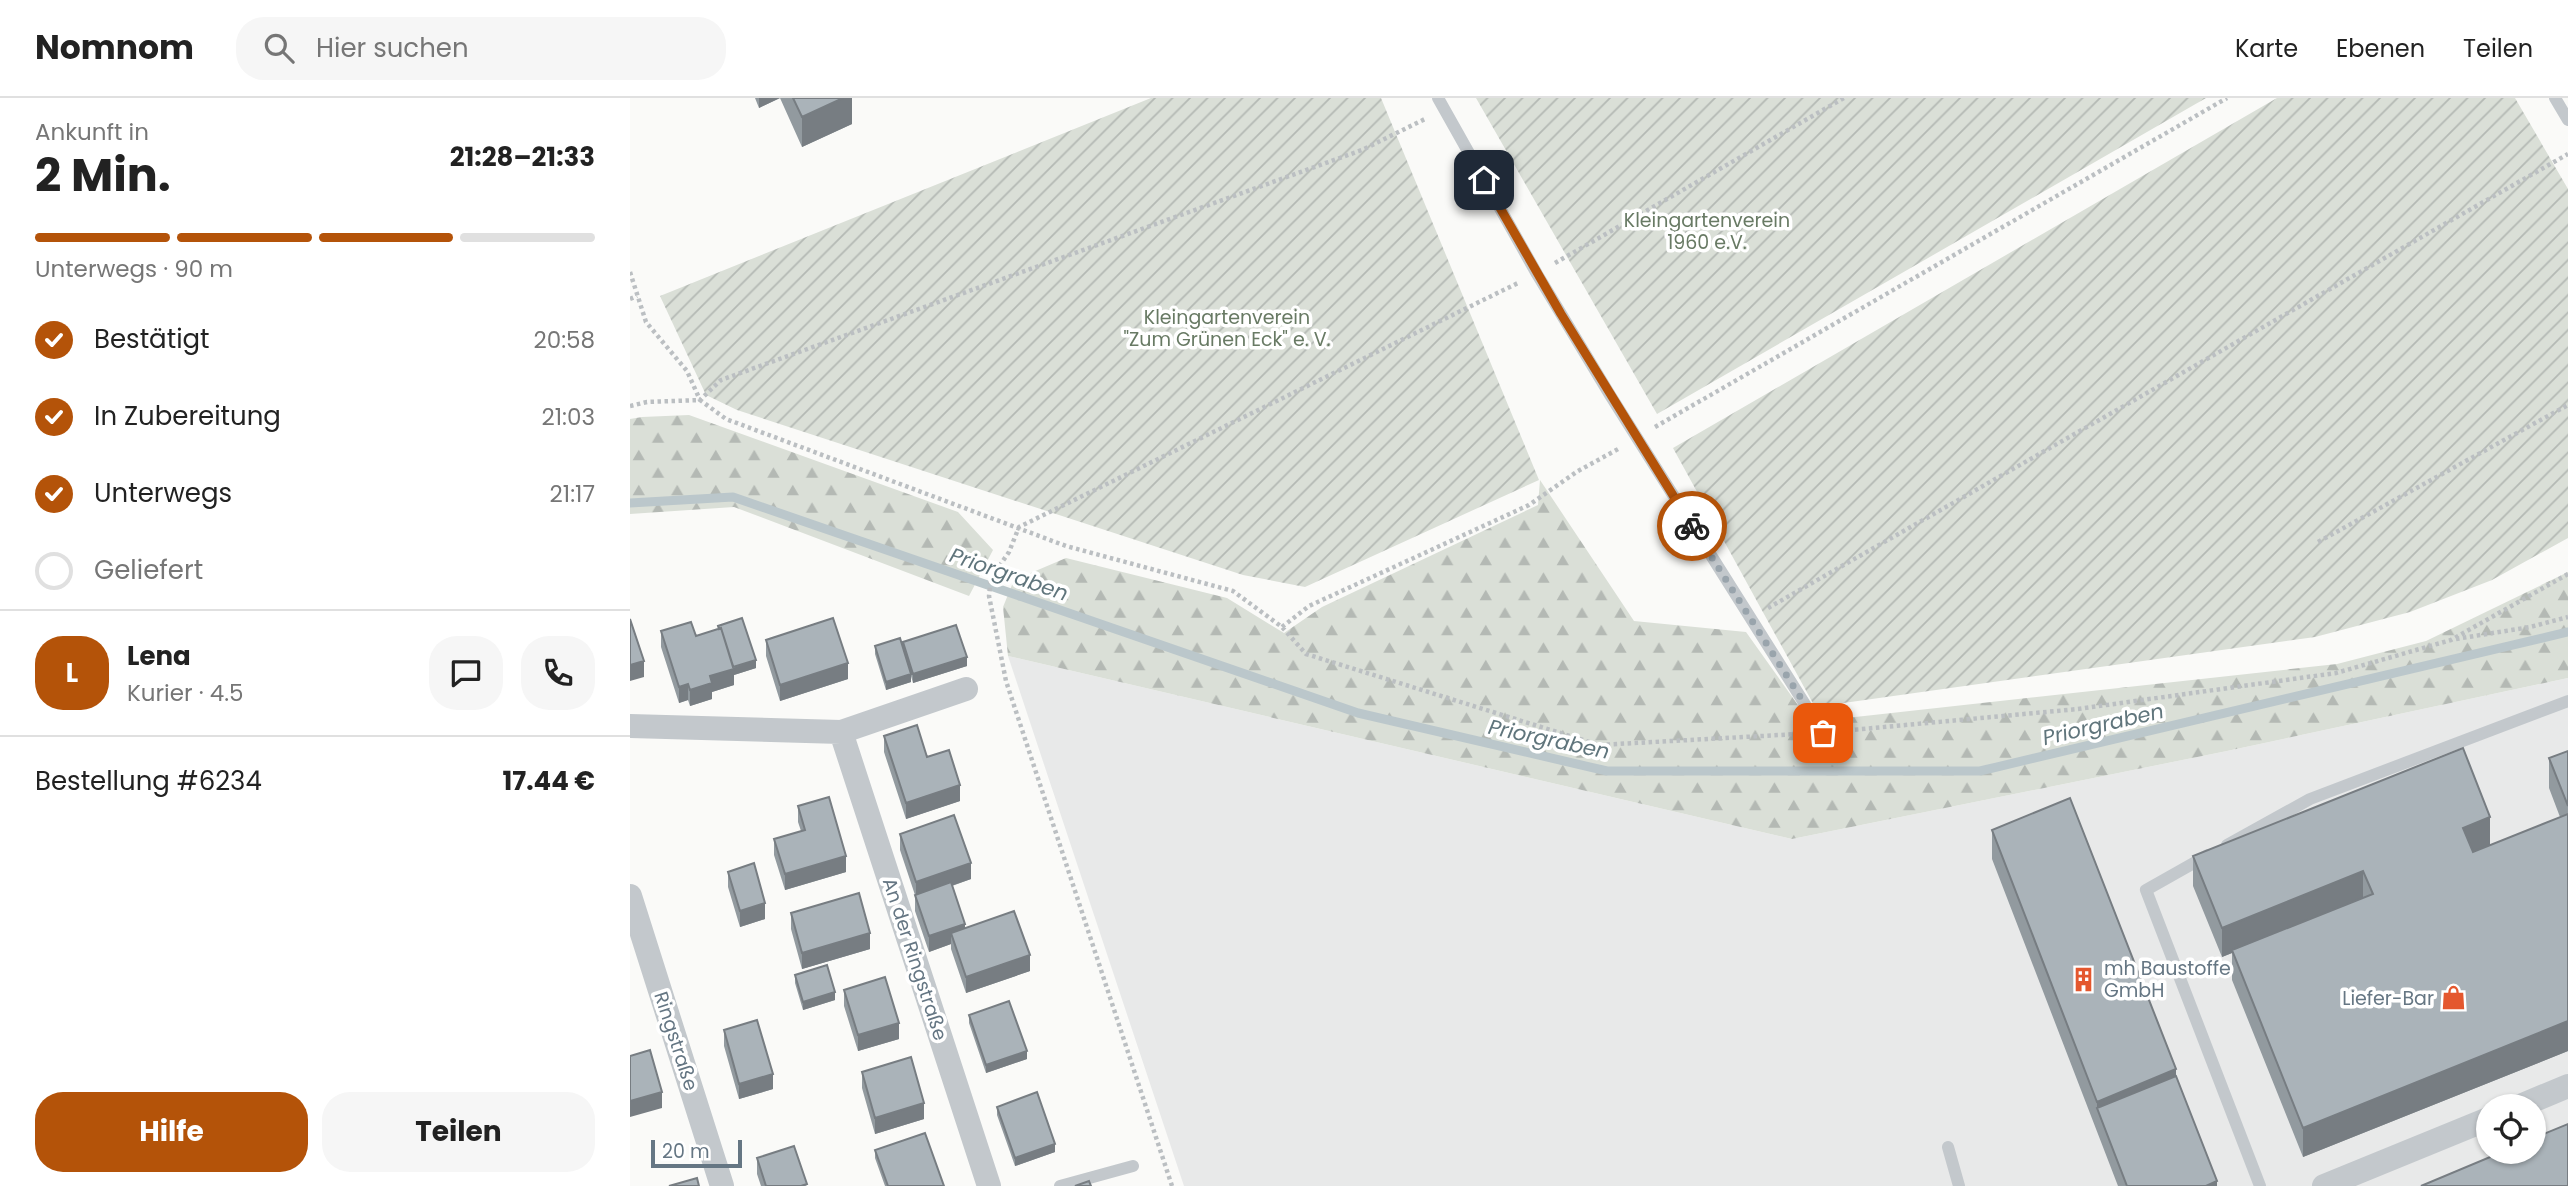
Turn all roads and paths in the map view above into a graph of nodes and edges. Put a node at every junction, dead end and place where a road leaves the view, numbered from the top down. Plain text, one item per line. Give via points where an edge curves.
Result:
1 (1844, 98) edge
2 (2227, 98) edge
3 (2555, 98) edge
4 (1441, 104) edge
5 (2568, 120) edge
6 (2568, 153) edge
7 (630, 272) edge
8 (1537, 274) junction
9 (637, 296) junction
10 (630, 299) edge
11 (700, 400) junction
12 (2568, 405) edge
13 (630, 407) edge
14 (1637, 438) junction
15 (1019, 527) junction
16 (2318, 542) dead end
17 (2568, 617) edge
18 (1749, 618) junction
19 (1282, 626) dead end
20 (2451, 640) dead end
21 (966, 689) dead end
22 (2568, 701) edge
23 (630, 726) edge
24 (841, 732) junction
25 (1823, 733) dead end
26 (630, 896) edge
27 (2568, 1086) edge
28 (2546, 1095) edge
29 (2476, 1124) edge
30 (1948, 1147) dead end
31 (1133, 1166) dead end
32 (722, 1186) edge
33 (989, 1186) edge
34 (1060, 1186) edge
35 (1172, 1186) edge
36 (1959, 1186) edge
37 (2260, 1186) edge
38 (2324, 1186) edge

1 - 8 path
2 - 14 path
3 - 5 lane
4 - 8 lane
4 - 11 path via 1362,150 721,380
6 - 18 path
7 - 9 path
8 - 14 lane
8 - 15 path
9 - 10 path
9 - 11 path via 646,321 687,371
11 - 13 path
11 - 15 path via 726,419
12 - 16 path
14 - 18 lane
14 - 19 path via 1530,505 1309,606
15 - 35 path via 991,578 990,608 1006,681
17 - 20 path
18 - 25 lane
21 - 24 street
22 - 37 lane via 2310,799 2146,890
23 - 24 street
24 - 33 street, An der Ringstraße
26 - 32 street, Ringstraße
27 - 28 street
29 - 38 street
30 - 36 lane
31 - 34 lane

